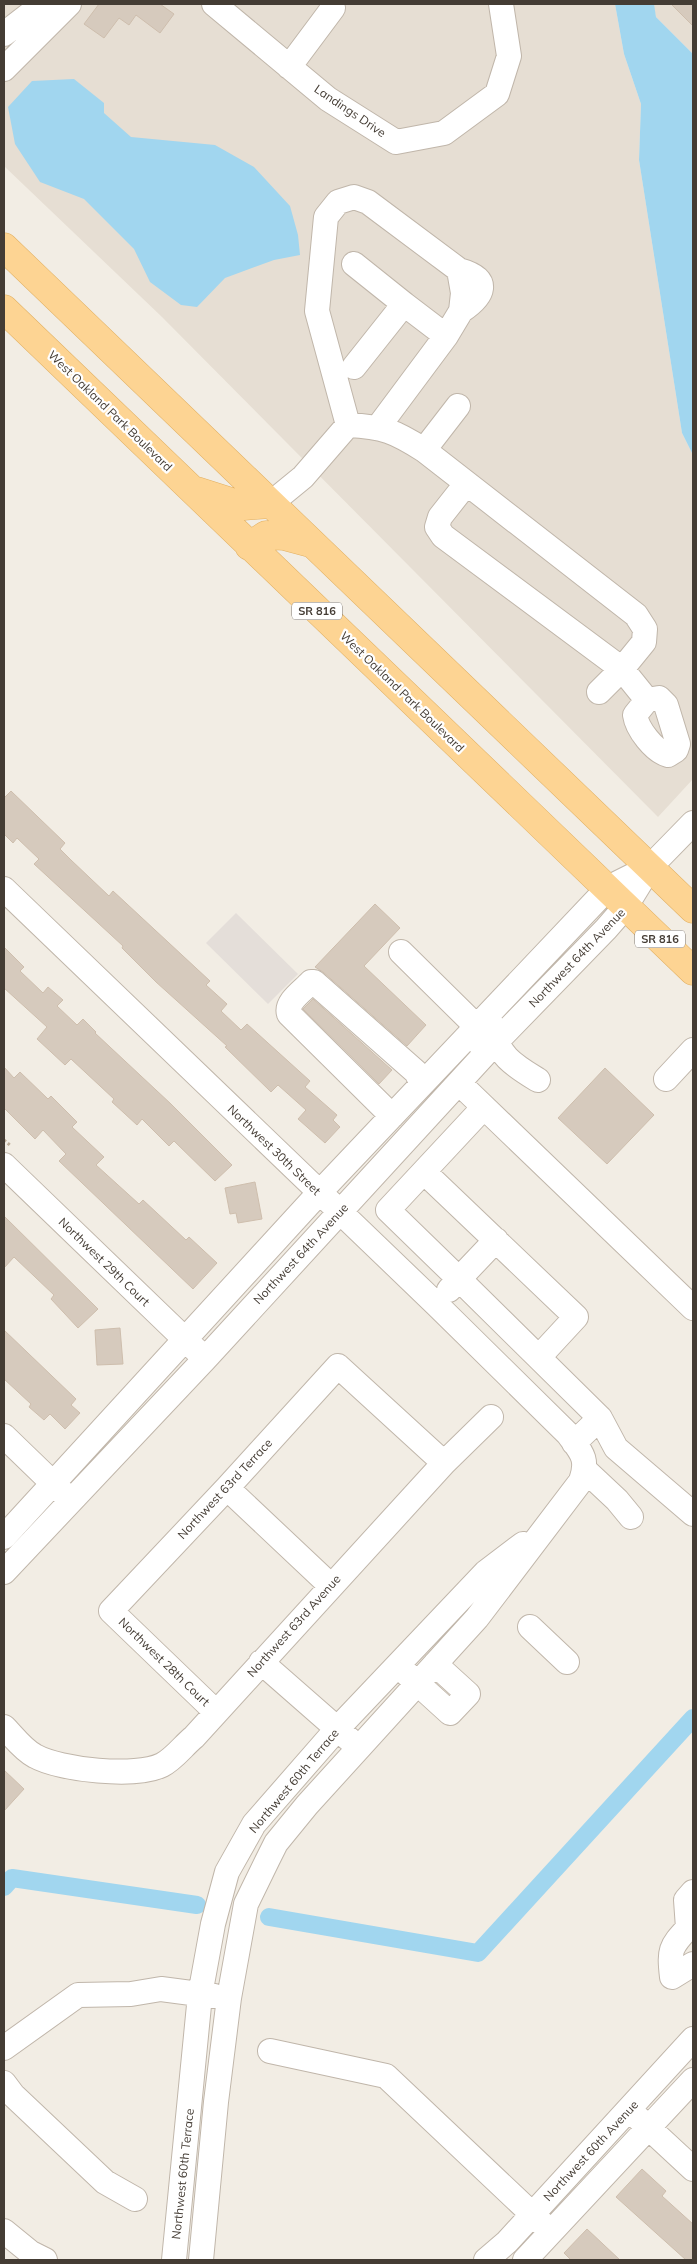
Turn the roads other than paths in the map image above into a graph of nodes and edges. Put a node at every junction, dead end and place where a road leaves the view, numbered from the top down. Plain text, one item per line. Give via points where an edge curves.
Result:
1 (43, 4) edge
2 (69, 4) edge
3 (214, 4) edge
4 (501, 4) edge
5 (333, 8) dead end
6 (4, 34) edge
7 (289, 67) junction
8 (4, 69) edge
9 (4, 247) edge
10 (354, 264) dead end
11 (404, 304) junction
12 (4, 308) edge
13 (446, 336) junction
14 (354, 367) dead end
15 (458, 406) dead end
16 (348, 425) junction
17 (379, 426) junction
18 (424, 450) junction
19 (466, 484) junction
20 (193, 490) junction
21 (270, 504) junction
22 (312, 544) junction
23 (250, 546) junction
24 (622, 669) junction
25 (599, 692) dead end
26 (647, 700) dead end
27 (693, 822) edge
28 (650, 867) junction
29 (4, 889) edge
30 (617, 897) junction
31 (693, 909) edge
32 (401, 952) dead end
33 (693, 971) edge
34 (498, 1004) junction
35 (476, 1027) junction
36 (504, 1034) junction
37 (693, 1050) edge
38 (466, 1076) junction
39 (541, 1077) dead end
40 (666, 1079) dead end
41 (422, 1084) junction
42 (484, 1107) junction
43 (392, 1116) junction
44 (10, 1159) edge
45 (424, 1172) junction
46 (319, 1193) junction
47 (339, 1212) junction
48 (496, 1240) junction
49 (459, 1279) junction
50 (436, 1304) junction
51 (693, 1308) edge
52 (184, 1339) junction
53 (539, 1357) junction
54 (205, 1358) junction
55 (491, 1417) dead end
56 (600, 1418) junction
57 (4, 1436) edge
58 (581, 1456) junction
59 (444, 1463) junction
60 (53, 1483) junction
61 (227, 1488) junction
62 (71, 1501) junction
63 (693, 1514) edge
64 (631, 1517) dead end
65 (544, 1528) junction
66 (4, 1537) edge
67 (4, 1572) edge
68 (331, 1586) junction
69 (111, 1611) joint
70 (530, 1627) dead end
71 (260, 1662) junction
72 (567, 1662) dead end
73 (435, 1664) junction
74 (398, 1665) junction
75 (417, 1684) junction
76 (216, 1712) junction
77 (4, 1727) edge
78 (337, 1729) junction
79 (359, 1748) junction
80 (691, 1900) edge
81 (693, 1964) edge
82 (200, 1995) junction
83 (229, 1998) junction
84 (693, 2039) edge
85 (4, 2048) edge
86 (270, 2051) dead end
87 (693, 2080) edge
88 (4, 2083) edge
89 (629, 2110) junction
90 (649, 2128) junction
91 (693, 2168) edge
92 (135, 2199) dead end
93 (532, 2214) junction
94 (4, 2231) edge
95 (550, 2231) junction
96 (507, 2242) junction
97 (34, 2258) edge
98 (174, 2260) edge
99 (201, 2260) edge
100 (486, 2260) edge
101 (524, 2260) edge

1 - 6 street
2 - 8 street
3 - 7 street, Landings Drive
4 - 7 street, Landings Drive via 509,56 497,94 444,133 396,142 328,99
5 - 7 street
9 - 21 main road
10 - 11 street
11 - 13 street
11 - 14 street
12 - 20 main road, West Oakland Park Boulevard / SR 816
13 - 16 street via 461,311 464,293 459,270 368,202 354,197 338,202 326,217 317,311
13 - 17 street
15 - 18 street
16 - 17 street
16 - 21 street via 302,477
17 - 18 street
18 - 19 street
19 - 24 street via 636,615 645,629 644,642
19 - 24 street via 440,517 437,527 443,536
20 - 21 main road via 244,506
20 - 23 main road, West Oakland Park Boulevard / SR 816
21 - 22 main road
22 - 23 main road via 266,535
22 - 28 main road
23 - 30 main road, West Oakland Park Boulevard / SR 816
24 - 25 street
24 - 26 street
27 - 28 street, Northwest 64th Avenue
28 - 30 street, Northwest 64th Avenue
28 - 31 main road
29 - 46 street, Northwest 30th Street
30 - 33 main road, West Oakland Park Boulevard / SR 816
30 - 34 street, Northwest 64th Avenue
30 - 36 street, Northwest 64th Avenue
32 - 35 street
34 - 35 street, Northwest 64th Avenue
34 - 36 street via 494,1022
35 - 38 street via 479,1042
35 - 41 street, Northwest 64th Avenue
36 - 38 street, Northwest 64th Avenue
36 - 39 street via 501,1051 515,1066
37 - 40 street
38 - 42 street
38 - 47 street, Northwest 64th Avenue
41 - 43 street, Northwest 64th Avenue
41 - 43 street via 416,1072 314,982 290,1004 289,1014
42 - 45 street
42 - 51 street
43 - 46 street, Northwest 64th Avenue
44 - 52 street, Northwest 29th Court
45 - 48 street
45 - 49 street via 388,1210
46 - 47 street, Northwest 30th Street
46 - 52 street, Northwest 64th Avenue
47 - 50 street, Northwest 30th Street
47 - 54 street, Northwest 64th Avenue
48 - 49 street
48 - 53 street via 576,1317
49 - 50 street
49 - 53 street
50 - 58 street, Northwest 30th Street via 568,1434
52 - 54 street, Northwest 29th Court
52 - 60 street, Northwest 64th Avenue
53 - 56 street
54 - 62 street, Northwest 64th Avenue
55 - 59 street, Northwest 63rd Avenue
56 - 58 street, Northwest 60th Terrace
56 - 63 street via 616,1448
57 - 60 street
58 - 64 street, Northwest 30th Street
58 - 65 street, Northwest 60th Terrace via 581,1481
59 - 61 street, Northwest 63rd Terrace via 338,1366
59 - 68 street, Northwest 63rd Avenue
60 - 62 street
60 - 66 street, Northwest 64th Avenue
61 - 68 street
61 - 69 street, Northwest 63rd Terrace
62 - 67 street, Northwest 64th Avenue
65 - 73 street, Northwest 60th Terrace via 477,1618
65 - 74 street, Northwest 60th Terrace via 486,1572
68 - 71 street, Northwest 63rd Avenue
69 - 76 street, Northwest 28th Court
70 - 72 street
71 - 76 street, Northwest 63rd Avenue
71 - 78 street
73 - 75 street, Northwest 60th Terrace
73 - 75 street via 468,1694 450,1713
74 - 75 street
74 - 78 street, Northwest 60th Terrace
75 - 79 street, Northwest 60th Terrace
76 - 77 street, Northwest 63rd Avenue via 163,1764 143,1771 68,1766 34,1756
78 - 79 street
78 - 82 street, Northwest 60th Terrace via 254,1824 227,1872 213,1924
79 - 83 street, Northwest 60th Terrace via 276,1843 246,1904
80 - 81 street via 688,1928 672,1944 672,1976
82 - 83 street
82 - 85 street via 161,1989 131,1994 78,1995
82 - 98 street, Northwest 60th Terrace
83 - 99 street, Northwest 60th Terrace
84 - 89 street, Northwest 60th Avenue
86 - 93 street via 386,2076
87 - 90 street, Northwest 60th Avenue
88 - 92 street via 12,2095 105,2182
89 - 90 street
89 - 93 street, Northwest 60th Avenue
90 - 91 street
90 - 95 street, Northwest 60th Avenue
93 - 95 street
93 - 96 street, Northwest 60th Avenue
94 - 97 street
95 - 101 street, Northwest 60th Avenue
96 - 100 street, Northwest 60th Avenue
96 - 101 street

